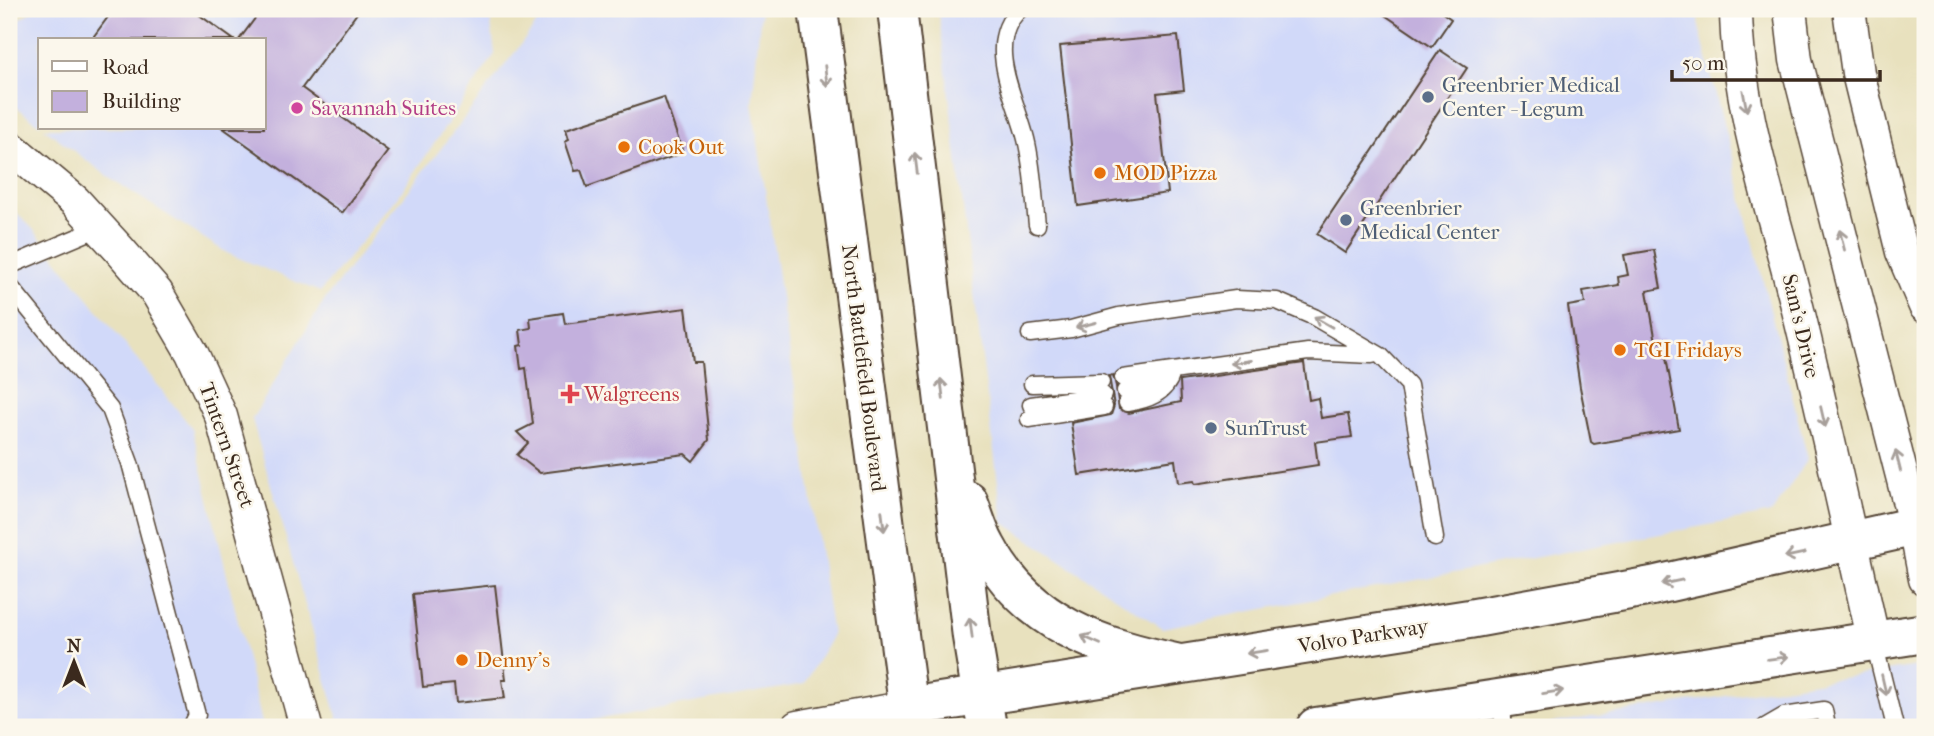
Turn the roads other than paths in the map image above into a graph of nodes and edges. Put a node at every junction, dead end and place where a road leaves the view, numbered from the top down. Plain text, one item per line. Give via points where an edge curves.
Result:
1 (818, 9) edge
2 (897, 9) edge
3 (1020, 9) edge
4 (1736, 9) edge
5 (1790, 9) edge
6 (1849, 9) edge
7 (9, 146) edge
8 (1037, 225) dead end
9 (99, 228) junction
10 (9, 266) edge
11 (9, 285) edge
12 (1925, 306) edge
13 (1030, 334) dead end
14 (1381, 356) junction
15 (1172, 373) junction
16 (1032, 384) dead end
17 (1030, 412) dead end
18 (950, 457) junction
19 (1920, 526) edge
20 (1436, 538) dead end
21 (1851, 542) junction
22 (1925, 579) edge
23 (1925, 633) edge
24 (1874, 642) junction
25 (1180, 664) junction
26 (984, 711) edge
27 (1503, 713) edge
28 (910, 717) edge
29 (1455, 717) edge
30 (191, 727) edge
31 (306, 727) edge
32 (797, 727) edge
33 (1316, 727) edge
34 (1765, 727) edge
35 (1827, 727) edge
36 (1895, 727) edge

1 -> 28 main road, North Battlefield Boulevard
18 -> 2 main road
3 - 8 lane via 1006,23 1002,37 1007,85 1027,141
4 -> 21 street, Sam's Drive via 1737,55 1748,113
19 -> 5 street via 1796,60
6 - 12 street via 1858,73 1902,252
7 - 9 street, Tintern Street via 75,201
9 - 10 lane
9 - 31 street, Tintern Street via 157,293 222,416
11 - 30 lane via 110,409 130,463 197,715
14 -> 13 lane via 1276,301 1236,299
14 -> 15 lane via 1308,352
14 - 20 lane via 1409,385
15 - 15 lane via 1125,391 1153,397
16 - 17 lane via 1103,394
25 -> 18 main road via 1104,646 1062,626 1034,605 986,546
26 -> 18 main road
19 - 21 main road, Volvo Parkway
19 - 22 street
21 - 24 street, Sam's Drive
21 -> 25 main road, Volvo Parkway via 1496,615
23 - 24 main road
27 -> 24 main road
24 -> 36 lane
25 - 26 main road, Volvo Parkway
26 - 28 main road, Volvo Parkway
27 - 29 main road
28 - 32 street, Volvo Parkway
29 - 33 main road
34 - 35 lane via 1784,716 1824,710

